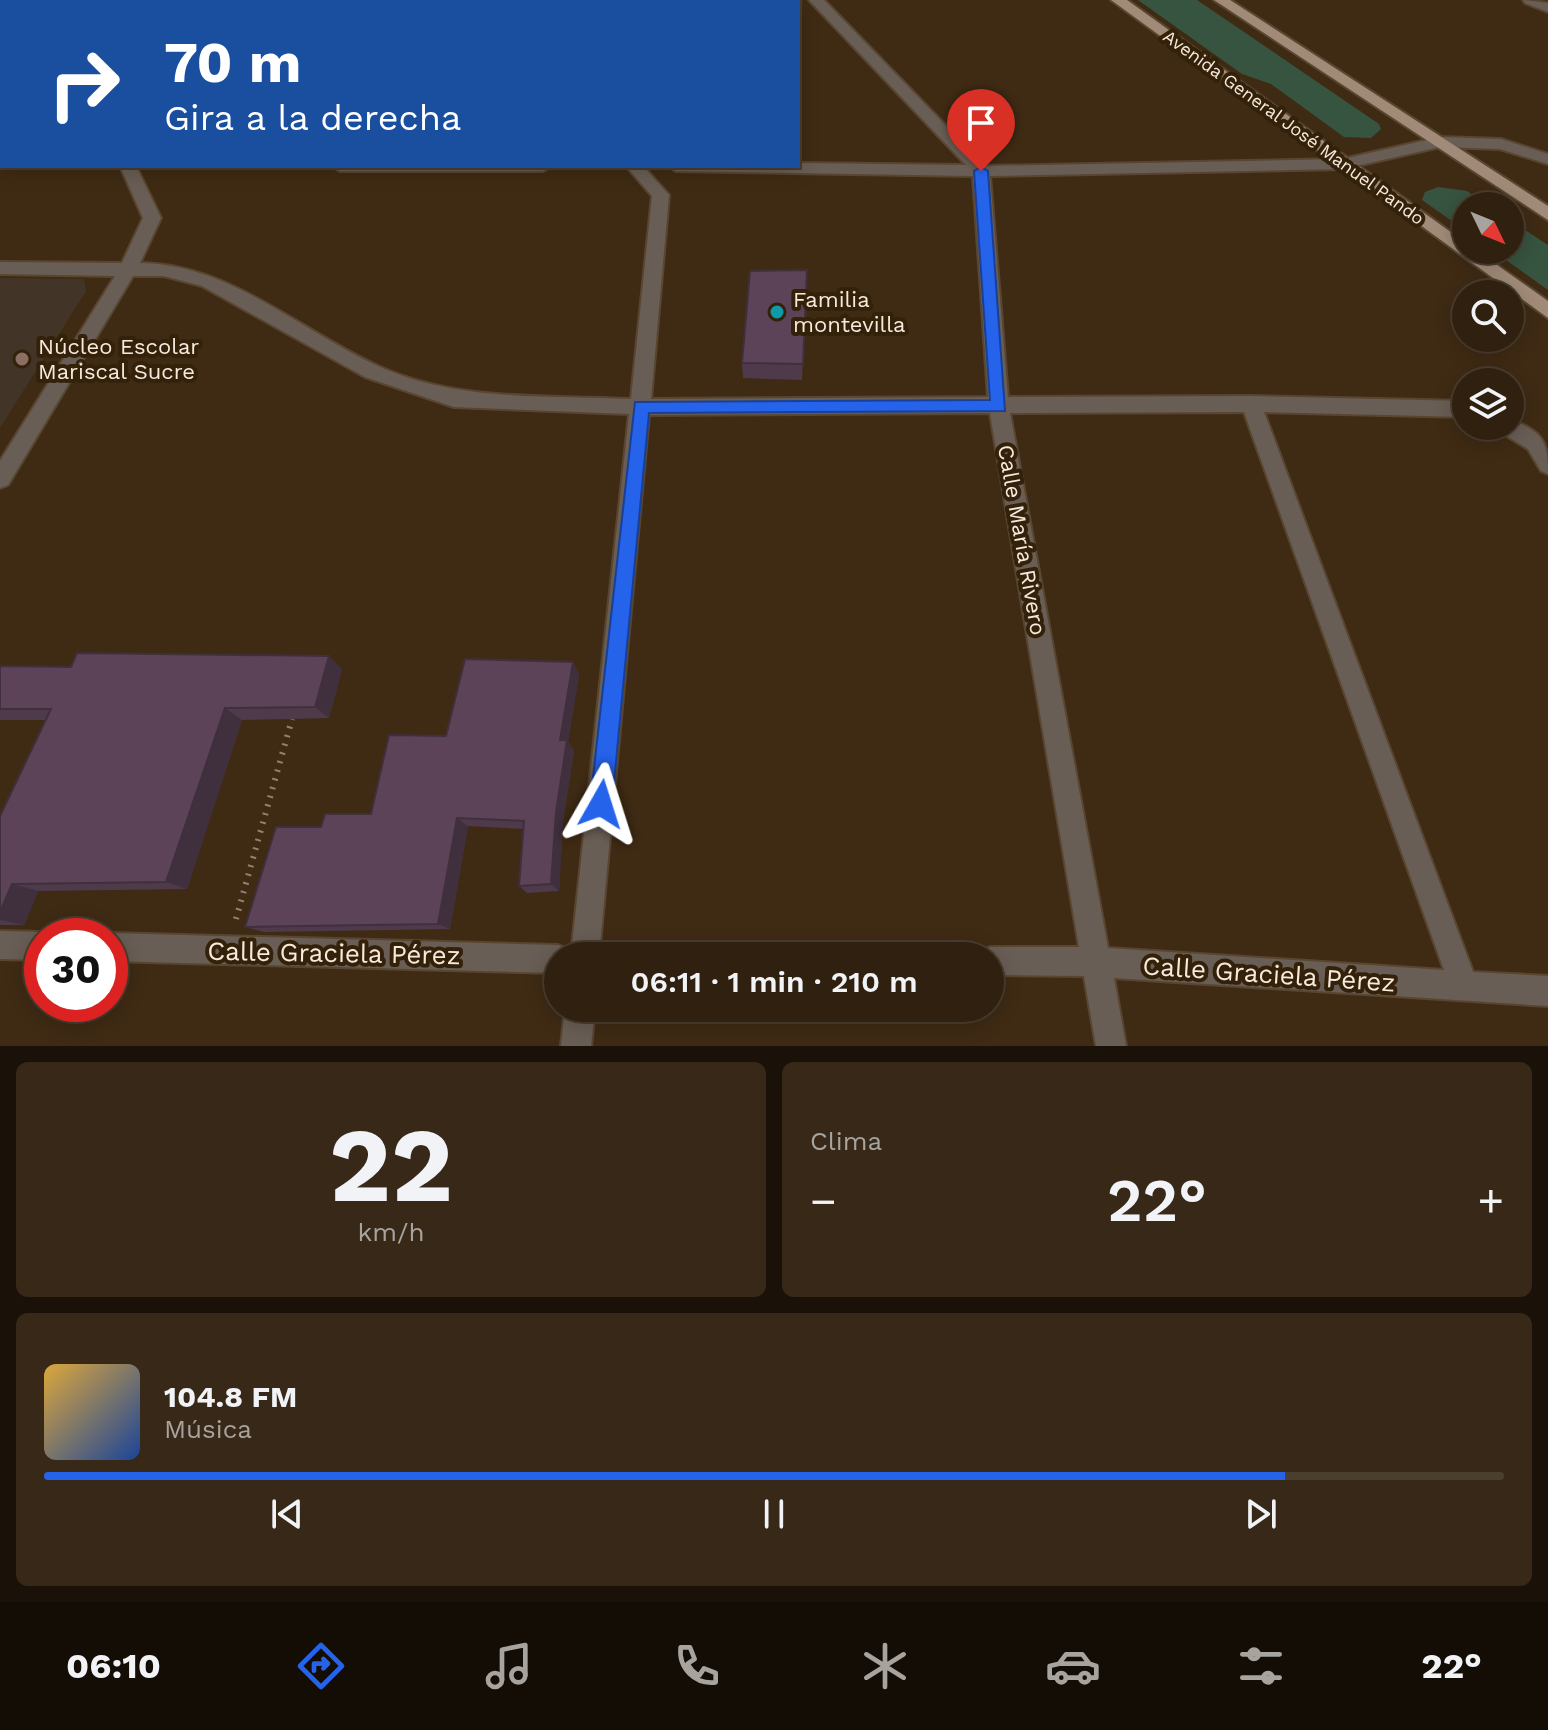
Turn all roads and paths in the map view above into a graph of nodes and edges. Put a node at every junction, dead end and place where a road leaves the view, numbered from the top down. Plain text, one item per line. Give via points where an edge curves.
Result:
1 (816, 0) edge
2 (1118, 0) edge
3 (1221, 0) edge
4 (1530, 0) edge
5 (1548, 8) edge
6 (1440, 142) junction
7 (1548, 159) edge
8 (1343, 164) junction
9 (129, 168) edge
10 (636, 168) edge
11 (798, 168) edge
12 (981, 171) junction
13 (1548, 214) edge
14 (0, 268) edge
15 (128, 269) junction
16 (1548, 311) edge
17 (1251, 404) junction
18 (999, 406) junction
19 (641, 407) junction
20 (1452, 409) edge
21 (1524, 436) edge
22 (1548, 465) edge
23 (0, 479) edge
24 (292, 719) edge
25 (586, 942) edge
26 (0, 945) edge
27 (24, 946) edge
28 (128, 947) edge
29 (227, 950) junction
30 (544, 959) edge
31 (1004, 961) edge
32 (1095, 962) junction
33 (1465, 988) junction
34 (1548, 991) edge
35 (579, 1022) edge
36 (576, 1046) edge
37 (1111, 1046) edge

1 - 12 street
2 - 8 main road, Avenida General José Manuel Pando
3 - 6 main road
4 - 5 street
6 - 7 street via 1501,144
6 - 8 street
6 - 13 main road
8 - 12 street
8 - 16 main road, Avenida General José Manuel Pando
9 - 15 street via 152,218
10 - 19 street via 661,195
11 - 12 street
12 - 18 street, Calle María Rivero
14 - 15 street
15 - 19 street via 164,270 208,281 372,372 454,399
15 - 23 street
17 - 18 street
17 - 20 street
17 - 33 street
18 - 19 street
18 - 32 street, Calle María Rivero
19 - 25 street
21 - 22 street via 1535,443
24 - 29 path
26 - 27 street
28 - 29 street, Calle Graciela Pérez
29 - 30 street, Calle Graciela Pérez
31 - 32 street, Calle Graciela Pérez
32 - 33 street, Calle Graciela Pérez
32 - 37 street, Calle María Rivero
33 - 34 street, Calle Graciela Pérez
35 - 36 street

